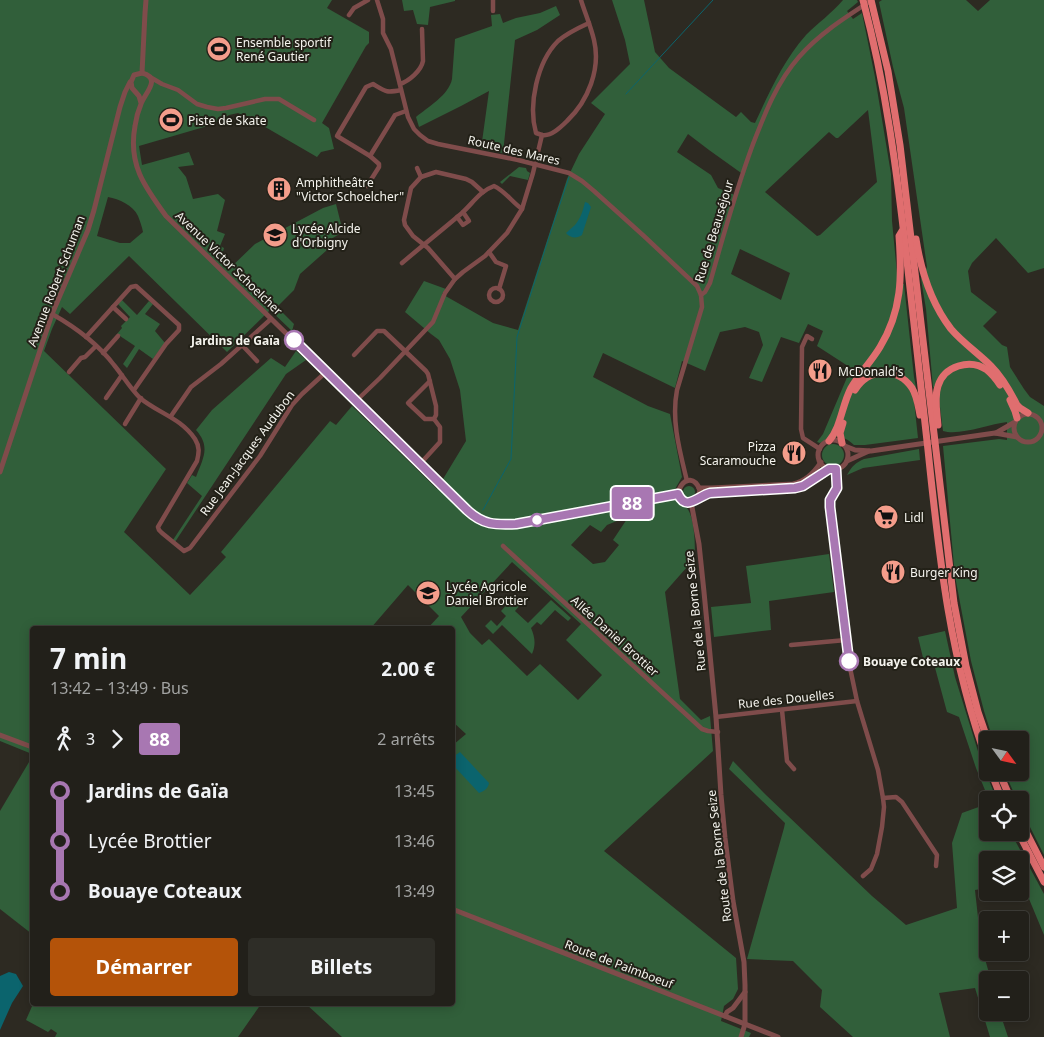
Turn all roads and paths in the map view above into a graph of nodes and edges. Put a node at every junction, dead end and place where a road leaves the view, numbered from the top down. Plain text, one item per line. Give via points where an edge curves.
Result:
1 (146, 0) edge
2 (368, 0) edge
3 (377, 0) edge
4 (493, 0) edge
5 (581, 0) edge
6 (864, 0) edge
7 (871, 0) edge
8 (494, 11) dead end
9 (349, 15) dead end
10 (589, 23) junction
11 (422, 30) dead end
12 (142, 73) junction
13 (149, 76) junction
14 (132, 79) junction
15 (162, 84) junction
16 (400, 84) junction
17 (149, 89) junction
18 (401, 90) junction
19 (136, 92) junction
20 (124, 96) junction
21 (141, 103) junction
22 (406, 111) junction
23 (314, 120) dead end
24 (542, 135) junction
25 (370, 156) junction
26 (535, 164) junction
27 (417, 168) dead end
28 (421, 177) junction
29 (367, 186) dead end
30 (482, 192) junction
31 (908, 206) junction
32 (522, 209) junction
33 (462, 212) junction
34 (457, 217) junction
35 (903, 228) junction
36 (424, 244) junction
37 (489, 252) junction
38 (402, 263) dead end
39 (455, 279) junction
40 (498, 289) dead end
41 (701, 295) junction
42 (113, 307) junction
43 (52, 314) junction
44 (271, 318) junction
45 (126, 319) dead end
46 (86, 336) junction
47 (118, 336) dead end
48 (812, 338) dead end
49 (242, 345) junction
50 (96, 346) junction
51 (405, 352) junction
52 (103, 353) junction
53 (354, 355) dead end
54 (257, 361) dead end
55 (69, 372) dead end
56 (326, 372) junction
57 (122, 375) junction
58 (430, 381) junction
59 (134, 390) junction
60 (106, 398) dead end
61 (141, 398) junction
62 (356, 401) junction
63 (1028, 413) junction
64 (171, 416) junction
65 (434, 418) junction
66 (1016, 420) junction
67 (125, 424) dead end
68 (995, 433) junction
69 (1017, 436) junction
70 (935, 440) junction
71 (828, 441) junction
72 (843, 444) junction
73 (820, 449) junction
74 (870, 451) junction
75 (846, 461) junction
76 (821, 462) junction
77 (420, 464) junction
78 (829, 469) junction
79 (836, 469) junction
80 (0, 472) edge
81 (687, 481) junction
82 (931, 481) junction
83 (699, 488) junction
84 (678, 494) junction
85 (698, 498) junction
86 (691, 502) junction
87 (503, 546) dead end
88 (846, 640) junction
89 (792, 645) dead end
90 (857, 701) junction
91 (782, 710) junction
92 (716, 717) junction
93 (985, 731) edge
94 (718, 732) junction
95 (0, 734) edge
96 (979, 736) edge
97 (30, 746) edge
98 (794, 769) dead end
99 (884, 798) junction
100 (1029, 838) edge
101 (1023, 841) edge
102 (936, 866) dead end
103 (1044, 867) edge
104 (863, 876) dead end
105 (1044, 882) edge
106 (455, 911) edge
107 (745, 992) junction
108 (725, 1016) junction
109 (745, 1024) junction
110 (741, 1037) edge
111 (778, 1037) edge

1 - 12 street
2 - 9 street
3 - 16 street, Route des Mares via 383,33 391,49
4 - 8 street
5 - 10 street
6 - 35 highway via 887,107
7 - 31 highway via 894,103
7 - 41 street, Rue de Beauséjour via 825,32 800,55 771,100 741,178 710,283
10 - 24 street via 595,58 590,87 575,114 556,131
10 - 24 street via 558,42 542,68 534,93 533,113 536,133
11 - 16 street via 422,66
12 - 13 street
12 - 14 street
13 - 15 street
13 - 17 street
14 - 19 street via 131,85
14 - 20 street, Avenue Robert Schuman
15 - 17 street
15 - 23 street via 178,90 197,104 218,109 279,99
16 - 18 street, Route des Mares
17 - 19 street
17 - 21 street, Avenue Victor Schoelcher
18 - 22 street, Route des Mares
18 - 25 street via 390,92 374,84 366,87 337,136
19 - 20 street
19 - 21 street
20 - 43 street, Avenue Robert Schuman via 88,230
21 - 44 street, Avenue Victor Schoelcher via 135,125 133,154 141,178 175,226
22 - 25 street via 395,114
22 - 26 street, Route des Mares via 414,129 428,141
24 - 26 street
25 - 29 street via 379,166
26 - 32 street
26 - 41 street, Route des Mares via 569,173 582,181 690,278
27 - 28 street
28 - 30 street via 436,172 466,179
28 - 36 street via 411,188 404,225
30 - 32 street via 494,186
30 - 33 street
31 - 63 highway via 913,212 924,275 940,312 960,338 997,373 1017,405
31 - 70 highway
32 - 37 street via 507,233
33 - 34 street
33 - 34 street via 469,221 464,225
34 - 36 street
35 - 71 highway via 899,236 901,284 892,321 881,346 850,390 833,436
35 - 82 highway
36 - 38 street
36 - 39 street
37 - 39 street
37 - 40 street via 496,262 506,266
39 - 51 street via 433,322
41 - 81 street, Rue de Beauséjour via 700,316 674,414
42 - 45 street
42 - 46 street
42 - 59 street via 131,287 136,286 178,325 179,330
43 - 46 street, Rue Jean-Jacques Audubon
43 - 80 street, Avenue Robert Schuman
44 - 49 street
44 - 56 street, Avenue Victor Schoelcher
46 - 50 street, Rue Jean-Jacques Audubon
47 - 52 street
48 - 73 street via 807,336 802,347 801,429 804,438
49 - 54 street
49 - 64 street via 191,387
50 - 52 street, Rue Jean-Jacques Audubon
50 - 55 street
51 - 53 street via 384,331 377,331
51 - 58 street via 426,370
51 - 62 street
52 - 57 street, Rue Jean-Jacques Audubon
56 - 62 street, Avenue Victor Schoelcher
56 - 64 street, Rue Jean-Jacques Audubon via 292,405 255,463 190,548 184,551 158,527 197,461 199,446 188,430
57 - 59 street, Rue Jean-Jacques Audubon
57 - 60 street
58 - 65 street via 436,406
58 - 65 street via 408,403 425,419
59 - 61 street, Rue Jean-Jacques Audubon
61 - 64 street, Rue Jean-Jacques Audubon
61 - 67 street
62 - 77 street, Avenue Victor Schoelcher
63 - 66 street
63 - 69 street via 1039,418 1042,424 1040,435 1028,442
65 - 77 street via 440,427 440,442
66 - 68 street
66 - 69 street
66 - 70 highway via 1013,406 992,375 982,367 962,365 944,374 938,386 938,433
68 - 69 street
68 - 74 street
70 - 93 highway via 954,603 966,666
71 - 72 street
71 - 73 street
72 - 74 street via 855,450
72 - 75 street via 848,453
72 - 82 highway via 841,429 860,383 877,373 895,375 909,384 917,399 925,467
73 - 76 street
74 - 75 street
75 - 79 street
76 - 78 street
76 - 83 street via 810,476 792,484
77 - 84 street, Avenue Victor Schoelcher via 472,515 495,525 516,524
78 - 79 street
78 - 85 street via 798,487 710,493
79 - 88 street via 837,488 830,507
81 - 83 street via 694,482
81 - 84 street via 681,484
82 - 96 highway via 956,655
83 - 85 street
84 - 86 street via 682,500
85 - 86 street
86 - 92 street, Rue de la Borne Seize via 699,544
87 - 94 street, Allée Daniel Brottier via 702,729
88 - 89 street
88 - 90 street
90 - 91 street, Rue des Douelles
90 - 99 street
91 - 92 street, Rue des Douelles
91 - 98 street via 787,761
92 - 94 street, Route de la Borne Seize
94 - 107 street, Route de la Borne Seize via 725,838 744,962
95 - 97 street
99 - 102 street via 896,797 902,802 937,855
99 - 104 street via 877,854 871,869
100 - 103 highway
101 - 105 highway
106 - 108 street, Route de Paimboeuf
107 - 108 street
107 - 109 street
108 - 109 street, Route de Paimboeuf
109 - 110 street
109 - 111 street, Route de Paimboeuf

